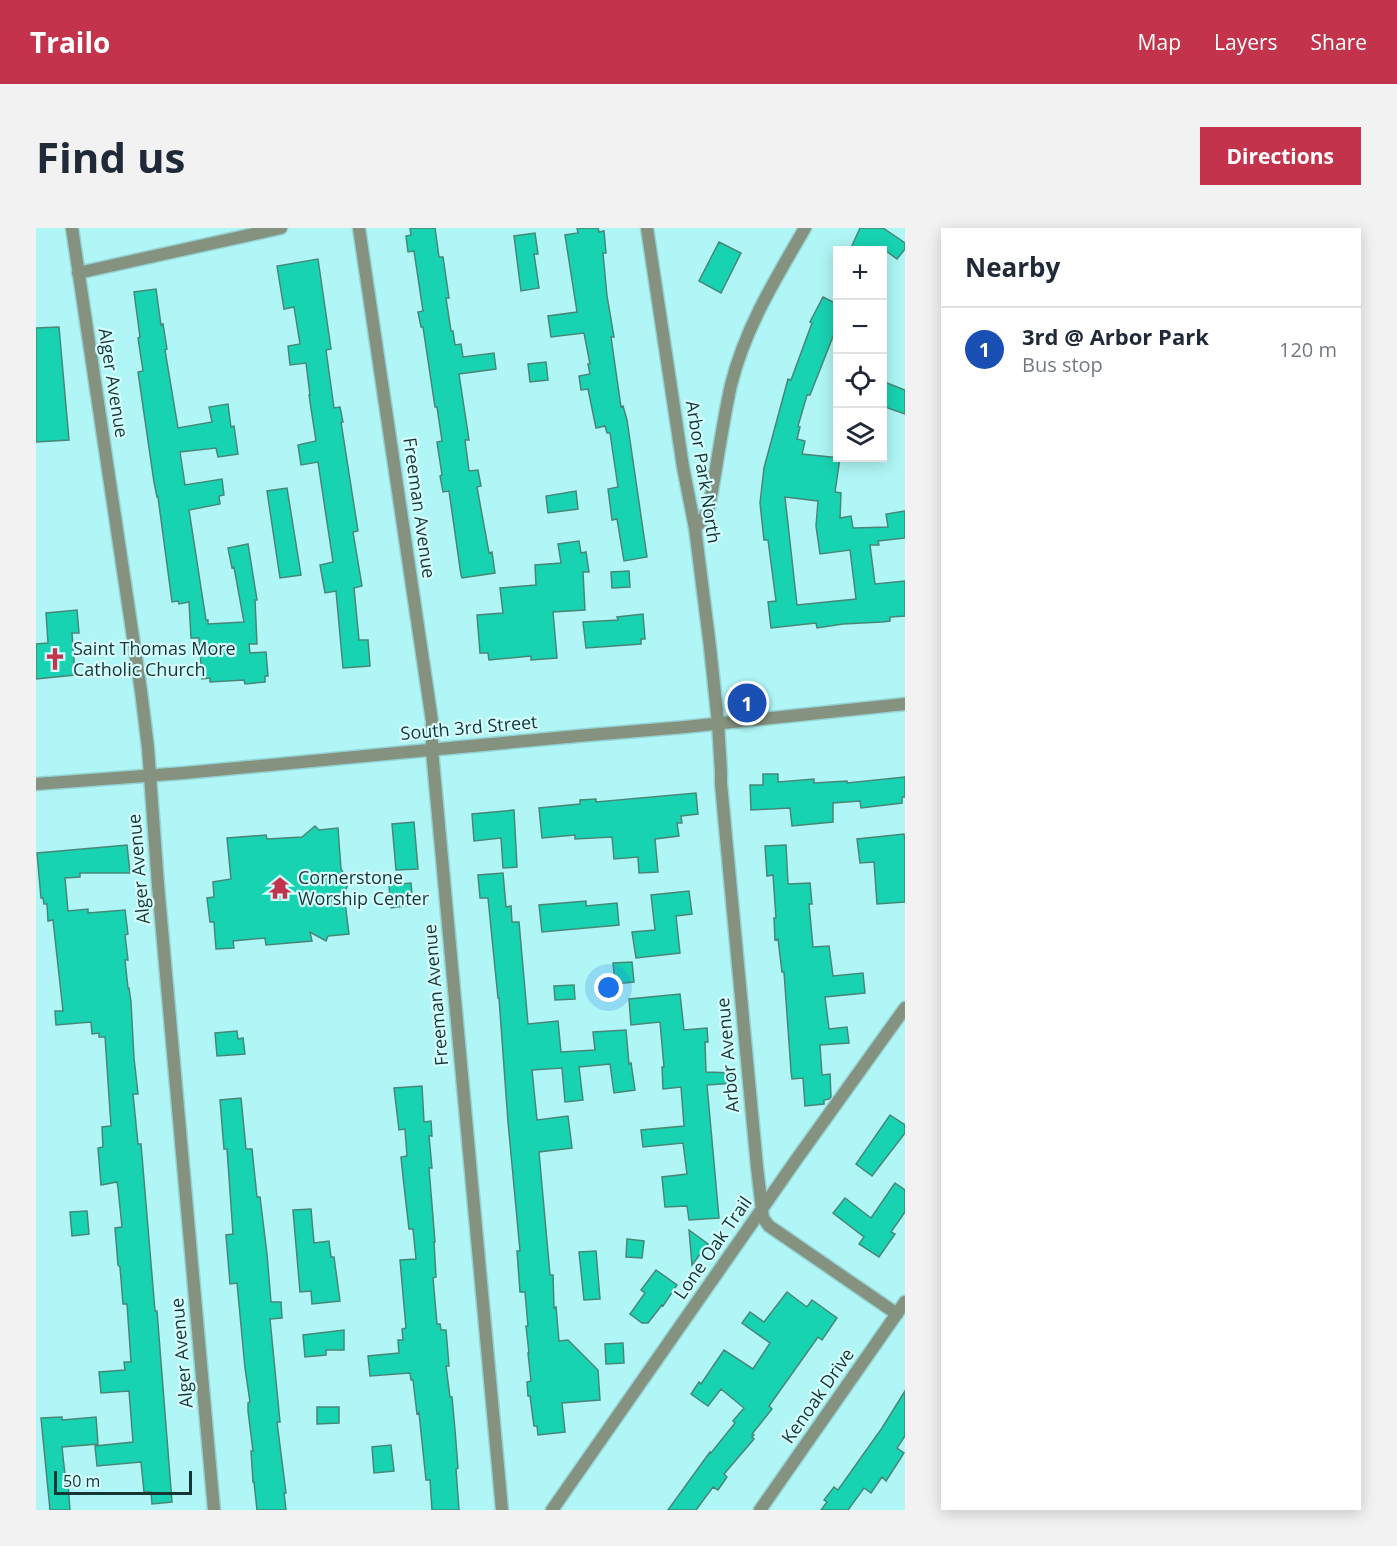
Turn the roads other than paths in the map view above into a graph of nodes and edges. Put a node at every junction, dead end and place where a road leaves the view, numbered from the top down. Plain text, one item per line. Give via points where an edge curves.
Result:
1 (72, 228) edge
2 (280, 228) edge
3 (359, 228) edge
4 (648, 228) edge
5 (805, 228) edge
6 (78, 273) junction
7 (695, 528) junction
8 (905, 704) edge
9 (718, 723) junction
10 (432, 750) junction
11 (150, 775) junction
12 (36, 784) edge
13 (905, 1008) edge
14 (762, 1210) junction
15 (905, 1302) edge
16 (897, 1314) junction
17 (214, 1510) edge
18 (502, 1510) edge
19 (552, 1510) edge
20 (760, 1510) edge

1 - 6 street, Alger Avenue
2 - 6 street
3 - 10 street, Freeman Avenue via 432,721
4 - 7 street, Arbor Park North
5 - 7 street via 763,302 745,343 731,384 709,507 704,520
6 - 11 street, Alger Avenue via 141,691
7 - 9 street, Arbor Park North
8 - 9 street, South 3rd Street
9 - 10 street, South 3rd Street
9 - 14 street, Arbor Avenue
10 - 11 street, South 3rd Street
10 - 18 street, Freeman Avenue
11 - 12 street, South 3rd Street
11 - 17 street, Alger Avenue
13 - 14 street, Lone Oak Trail
14 - 16 street, Arbor Avenue via 769,1226
14 - 19 street, Lone Oak Trail
15 - 16 street, Kenoak Drive
16 - 20 street, Kenoak Drive

